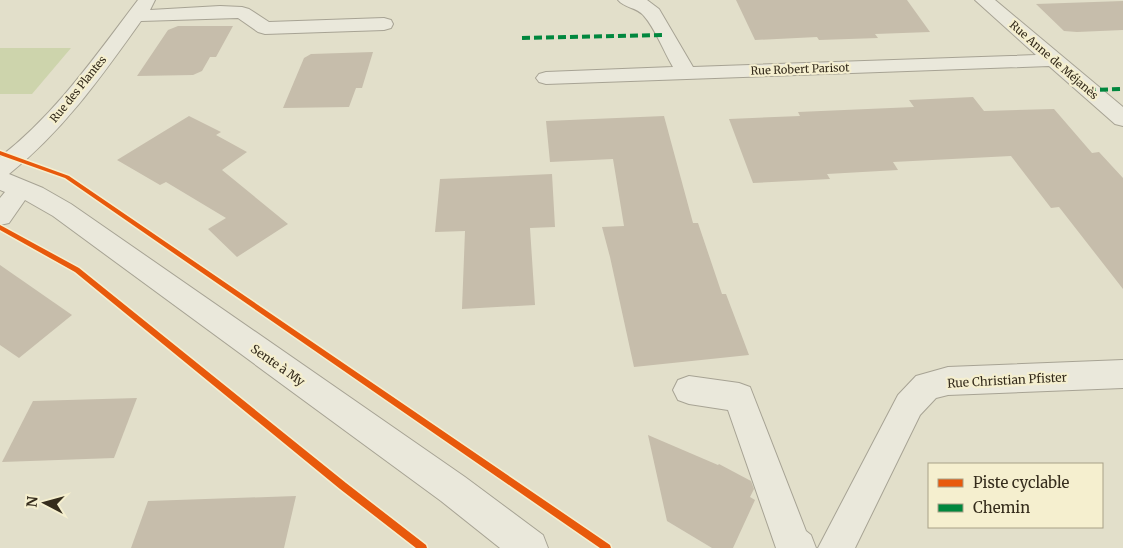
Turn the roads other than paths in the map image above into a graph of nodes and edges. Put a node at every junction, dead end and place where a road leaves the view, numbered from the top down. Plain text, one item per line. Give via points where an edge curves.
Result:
1 (627, 0) edge
2 (984, 0) edge
3 (142, 8) edge
4 (384, 24) dead end
5 (1054, 60) junction
6 (686, 73) junction
7 (546, 78) dead end
8 (1123, 119) edge
9 (7, 179) edge
10 (0, 216) edge
11 (1123, 374) edge
12 (689, 390) dead end
13 (530, 548) edge
14 (798, 548) edge
15 (836, 548) edge

1 - 6 street via 641,4 652,13
2 - 5 street, Rue Anne de Méjanès
3 - 4 street via 242,13 265,28
3 - 9 street, Rue des Plantes
5 - 6 street, Rue Robert Parisot
5 - 8 street, Rue Anne de Méjanès
6 - 7 street, Rue Robert Parisot
9 - 10 street
9 - 13 street, Sente à My via 62,210 453,489
11 - 15 street, Rue Christian Pfister via 948,381 927,386 909,405
12 - 14 street via 739,397 792,543

